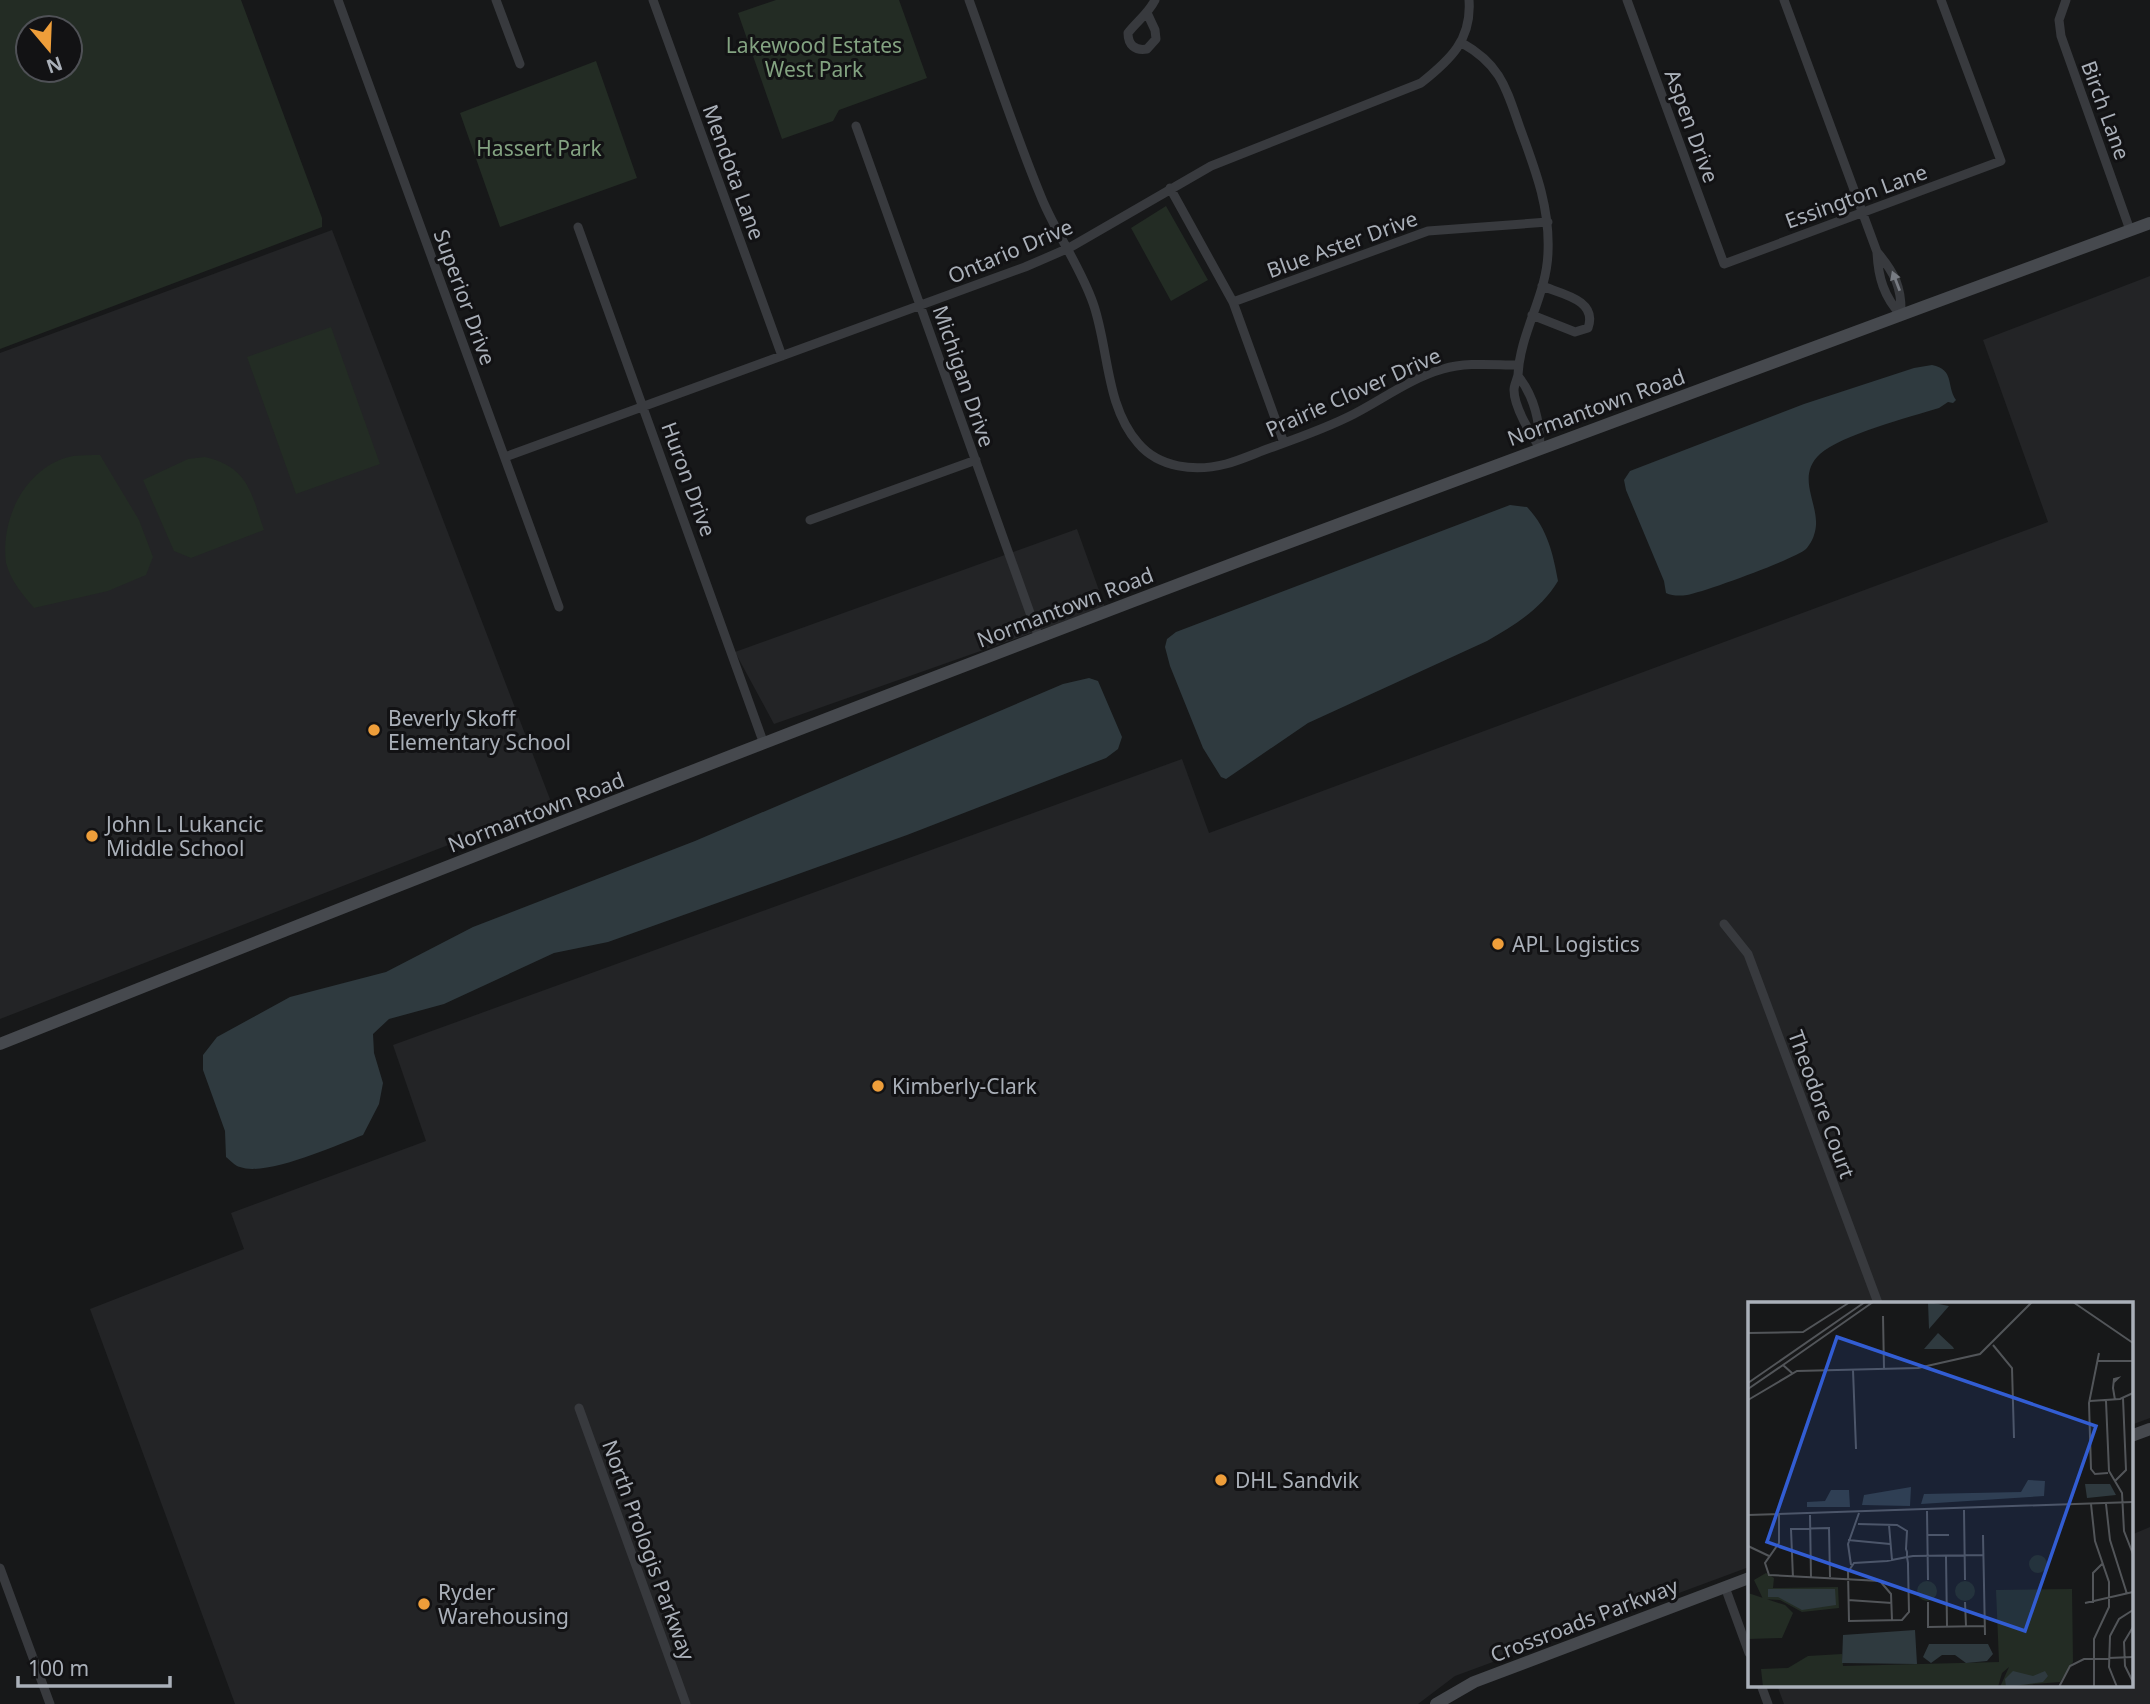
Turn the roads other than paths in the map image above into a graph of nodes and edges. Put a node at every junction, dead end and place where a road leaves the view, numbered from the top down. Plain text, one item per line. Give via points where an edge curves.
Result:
1 (338, 0) edge
2 (496, 0) edge
3 (653, 0) edge
4 (969, 0) edge
5 (1155, 0) edge
6 (1469, 0) edge
7 (1627, 0) edge
8 (1784, 0) edge
9 (1941, 0) edge
10 (2066, 0) edge
11 (1148, 15) dead end
12 (1462, 43) junction
13 (520, 64) dead end
14 (856, 126) dead end
15 (1170, 188) junction
16 (1863, 212) junction
17 (1548, 222) junction
18 (2150, 223) edge
19 (578, 227) dead end
20 (2130, 230) junction
21 (1069, 248) junction
22 (1877, 252) junction
23 (1724, 264) joint
24 (1542, 286) junction
25 (1233, 302) junction
26 (921, 305) junction
27 (1532, 315) junction
28 (1900, 315) junction
29 (782, 356) junction
30 (1517, 365) junction
31 (1518, 376) junction
32 (644, 406) junction
33 (1284, 443) junction
34 (1540, 449) junction
35 (505, 457) junction
36 (976, 460) junction
37 (810, 520) dead end
38 (559, 607) dead end
39 (1039, 638) junction
40 (764, 744) junction
41 (1724, 924) dead end
42 (0, 1044) edge
43 (1878, 1302) edge
44 (579, 1408) dead end
45 (2150, 1429) edge
46 (2132, 1436) edge
47 (0, 1568) edge
48 (1748, 1578) edge
49 (1725, 1587) junction
50 (1748, 1650) edge
51 (1761, 1686) edge
52 (50, 1704) edge
53 (686, 1704) edge
54 (1436, 1704) edge
55 (1768, 1704) edge

1 - 35 street, Superior Drive
2 - 13 street
3 - 29 street, Mendota Lane
4 - 21 street via 1040,193
5 - 11 street
6 - 12 street, Ontario Drive
7 - 23 street, Aspen Drive
8 - 16 street
9 - 16 street, Essington Lane via 2001,161
10 - 20 street, Birch Lane via 2059,20 2061,36
12 - 15 street, Ontario Drive via 1421,83 1223,161
12 - 17 street via 1495,68 1507,91 1543,192
14 - 26 street, Michigan Drive
15 - 21 street, Ontario Drive
15 - 25 street
16 - 22 street
16 - 23 street, Essington Lane
17 - 24 street
17 - 25 street, Blue Aster Drive via 1428,231
18 - 20 street, Normantown Road
19 - 32 street, Huron Drive
20 - 28 street, Normantown Road
21 - 26 street, Ontario Drive
21 - 33 street, Prairie Clover Drive via 1094,306 1117,406 1138,444 1164,463 1201,468
22 - 28 street via 1888,301
28 -> 22 street via 1902,296 1891,268
24 - 27 street
24 - 27 street via 1584,303 1591,320 1588,328 1575,332
25 - 33 street
26 - 29 street, Ontario Drive
26 - 36 street, Michigan Drive
27 - 30 street
28 - 34 street, Normantown Road
29 - 32 street, Ontario Drive
30 - 31 street
30 - 33 street, Prairie Clover Drive via 1444,368 1353,415
31 - 34 street via 1528,388 1540,423
31 - 34 street via 1514,390
32 - 35 street, Ontario Drive
32 - 40 street, Huron Drive
34 - 39 street, Normantown Road
35 - 38 street, Superior Drive
36 - 37 street
36 - 39 street, Michigan Drive
39 - 40 street, Normantown Road
40 - 42 street, Normantown Road
41 - 43 street, Theodore Court via 1748,954
44 - 53 street, North Prologis Parkway
45 - 46 street
47 - 52 street
48 - 49 street, Crossroads Parkway
49 - 50 street
49 - 54 street, Crossroads Parkway via 1474,1682
51 - 55 street

